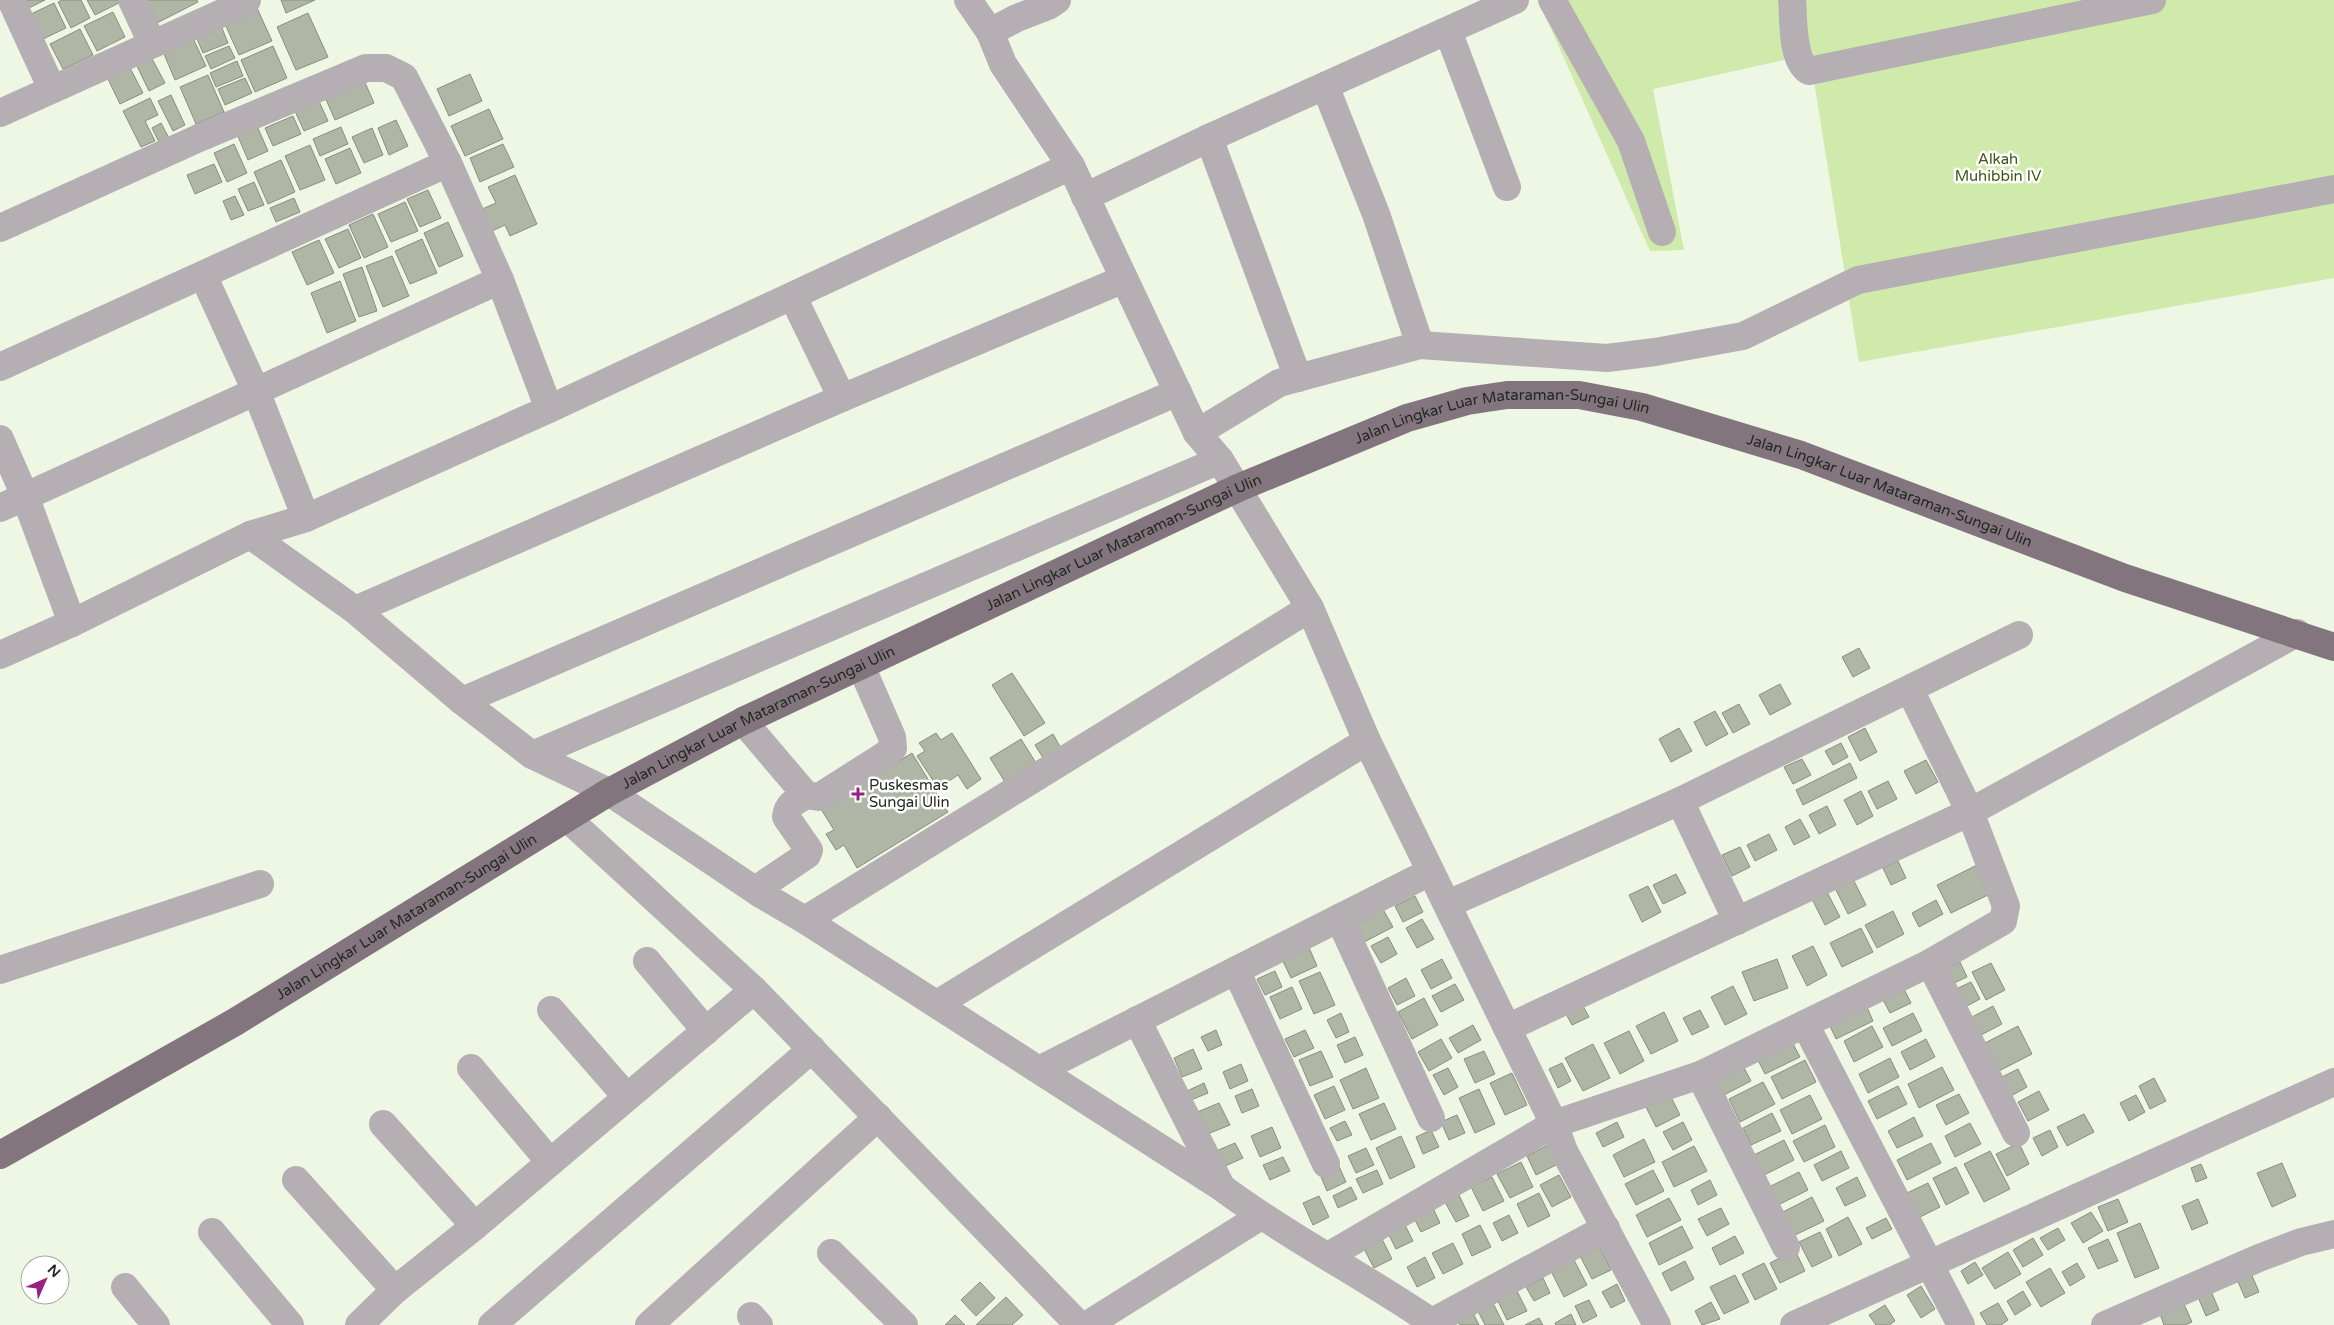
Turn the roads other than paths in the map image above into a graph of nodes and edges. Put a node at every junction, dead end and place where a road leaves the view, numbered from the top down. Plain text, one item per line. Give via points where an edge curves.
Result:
1 (10, 0) edge
2 (132, 0) edge
3 (247, 0) edge
4 (968, 0) edge
5 (1057, 0) edge
6 (1515, 0) edge
7 (1552, 0) edge
8 (1792, 0) edge
9 (2152, 0) edge
10 (1448, 31) junction
11 (990, 32) junction
12 (152, 43) junction
13 (1325, 86) junction
14 (52, 89) junction
15 (0, 113) edge
16 (1209, 138) junction
17 (448, 163) junction
18 (1071, 166) junction
19 (1506, 187) dead end
20 (2334, 189) edge
21 (1085, 197) junction
22 (0, 228) edge
23 (1662, 232) dead end
24 (203, 275) junction
25 (500, 280) junction
26 (1124, 280) junction
27 (793, 297) junction
28 (1420, 345) junction
29 (0, 367) edge
30 (1298, 378) junction
31 (256, 391) junction
32 (1178, 392) junction
33 (842, 398) junction
34 (549, 409) junction
35 (1197, 433) junction
36 (0, 439) edge
37 (1220, 460) junction
38 (1238, 488) junction
39 (25, 496) junction
40 (0, 508) edge
41 (306, 518) junction
42 (250, 535) junction
43 (1310, 608) junction
44 (355, 610) junction
45 (72, 623) junction
46 (2297, 633) junction
47 (2019, 635) dead end
48 (2334, 647) edge
49 (0, 655) edge
50 (861, 666) junction
51 (1910, 690) junction
52 (462, 701) junction
53 (743, 721) junction
54 (1367, 741) junction
55 (532, 756) junction
56 (609, 792) junction
57 (806, 795) junction
58 (1680, 801) junction
59 (1970, 812) junction
60 (567, 818) junction
61 (1430, 872) junction
62 (260, 884) dead end
63 (759, 893) junction
64 (1448, 904) junction
65 (1339, 918) junction
66 (805, 920) junction
67 (1737, 921) junction
68 (647, 961) dead end
69 (1930, 963) junction
70 (0, 970) edge
71 (1236, 970) junction
72 (754, 990) junction
73 (937, 1004) junction
74 (551, 1010) dead end
75 (1137, 1020) junction
76 (1805, 1024) junction
77 (1507, 1028) junction
78 (706, 1031) junction
79 (812, 1049) junction
80 (471, 1068) dead end
81 (1039, 1070) junction
82 (1700, 1075) junction
83 (2334, 1082) edge
84 (626, 1096) junction
85 (878, 1117) junction
86 (1431, 1118) dead end
87 (383, 1124) dead end
88 (1554, 1124) junction
89 (2016, 1133) dead end
90 (0, 1155) edge
91 (550, 1162) junction
92 (1326, 1164) dead end
93 (296, 1180) dead end
94 (1221, 1187) junction
95 (1260, 1216) junction
96 (2334, 1218) edge
97 (475, 1226) junction
98 (1606, 1228) junction
99 (212, 1232) dead end
100 (2334, 1236) edge
101 (1786, 1247) dead end
102 (831, 1252) dead end
103 (1328, 1256) junction
104 (1929, 1264) junction
105 (125, 1287) dead end
106 (381, 1312) edge
107 (1434, 1324) edge
108 (1654, 1324) edge
109 (156, 1325) edge
110 (290, 1325) edge
111 (492, 1325) edge
112 (649, 1325) edge
113 (904, 1325) edge
114 (1079, 1325) edge
115 (1087, 1325) edge
116 (1794, 1325) edge
117 (1961, 1325) edge
118 (2105, 1325) edge

1 - 14 street
2 - 12 street
3 - 12 street
4 - 11 street
5 - 11 street
6 - 10 street
7 - 23 street via 1631,141
8 - 9 street via 1797,54 1803,68 1810,71
10 - 13 street
10 - 19 street
11 - 18 street via 1003,64
12 - 14 street
13 - 16 street
13 - 28 street via 1376,214
14 - 15 street
16 - 21 street
16 - 30 street
17 - 22 street via 404,77 386,68 366,68 199,138
17 - 24 street
17 - 25 street
18 - 21 street
18 - 27 street
20 - 28 street via 1858,280 1743,336 1673,349 1608,358
21 - 26 street
24 - 29 street
24 - 31 street
25 - 31 street
25 - 34 street
26 - 32 street
26 - 33 street
27 - 33 street
27 - 34 street
28 - 30 street
30 - 35 street via 1279,383
31 - 39 street
31 - 41 street
32 - 35 street
32 - 52 street
33 - 44 street
34 - 41 street
35 - 37 street
36 - 39 street
37 - 38 street
37 - 55 street
38 - 43 street
38 - 46 main road, Jalan Lingkar Luar Mataraman-Sungai Ulin via 1407,418 1467,401 1507,395 1579,395 1642,407 1801,455 2125,578
38 - 50 main road, Jalan Lingkar Luar Mataraman-Sungai Ulin
39 - 40 street
39 - 45 street
41 - 42 street
42 - 44 street
42 - 45 street
43 - 54 street
43 - 66 street
44 - 52 street
45 - 49 street
46 - 48 main road, Jalan Lingkar Luar Mataraman-Sungai Ulin
46 - 59 street
47 - 51 street
50 - 53 main road, Jalan Lingkar Luar Mataraman-Sungai Ulin
50 - 57 street via 892,737 893,748 819,797
51 - 58 street
51 - 59 street
52 - 55 street
53 - 56 main road, Jalan Lingkar Luar Mataraman-Sungai Ulin
53 - 57 street
54 - 61 street
54 - 73 street
55 - 56 street
56 - 60 main road, Jalan Lingkar Luar Mataraman-Sungai Ulin
56 - 63 street
57 - 63 street via 791,804 786,817 809,850 807,855 764,884
58 - 64 street
58 - 67 street
59 - 67 street
59 - 69 street via 2006,906 2003,921
60 - 72 street
60 - 90 main road, Jalan Lingkar Luar Mataraman-Sungai Ulin via 235,1022
61 - 64 street
61 - 65 street
62 - 70 street
63 - 66 street
64 - 77 street
65 - 71 street
65 - 86 street
66 - 73 street
67 - 77 street
68 - 78 street
69 - 76 street
69 - 89 street
71 - 75 street
71 - 92 street
72 - 78 street
72 - 79 street
73 - 81 street
74 - 84 street
75 - 81 street
75 - 94 street
76 - 82 street
76 - 104 street
77 - 88 street
78 - 84 street
79 - 85 street
79 - 111 street
80 - 91 street
81 - 94 street
82 - 88 street
82 - 101 street
83 - 104 street
84 - 91 street
85 - 112 street
85 - 114 street
87 - 97 street
88 - 98 street via 1564,1151
88 - 103 street
91 - 97 street
93 - 106 street
94 - 95 street
95 - 103 street
95 - 115 street
96 - 100 street
97 - 106 street
98 - 107 street
98 - 108 street
99 - 110 street
100 - 118 street via 2301,1242 2259,1258
102 - 113 street
103 - 107 street
104 - 116 street
104 - 117 street
105 - 109 street

